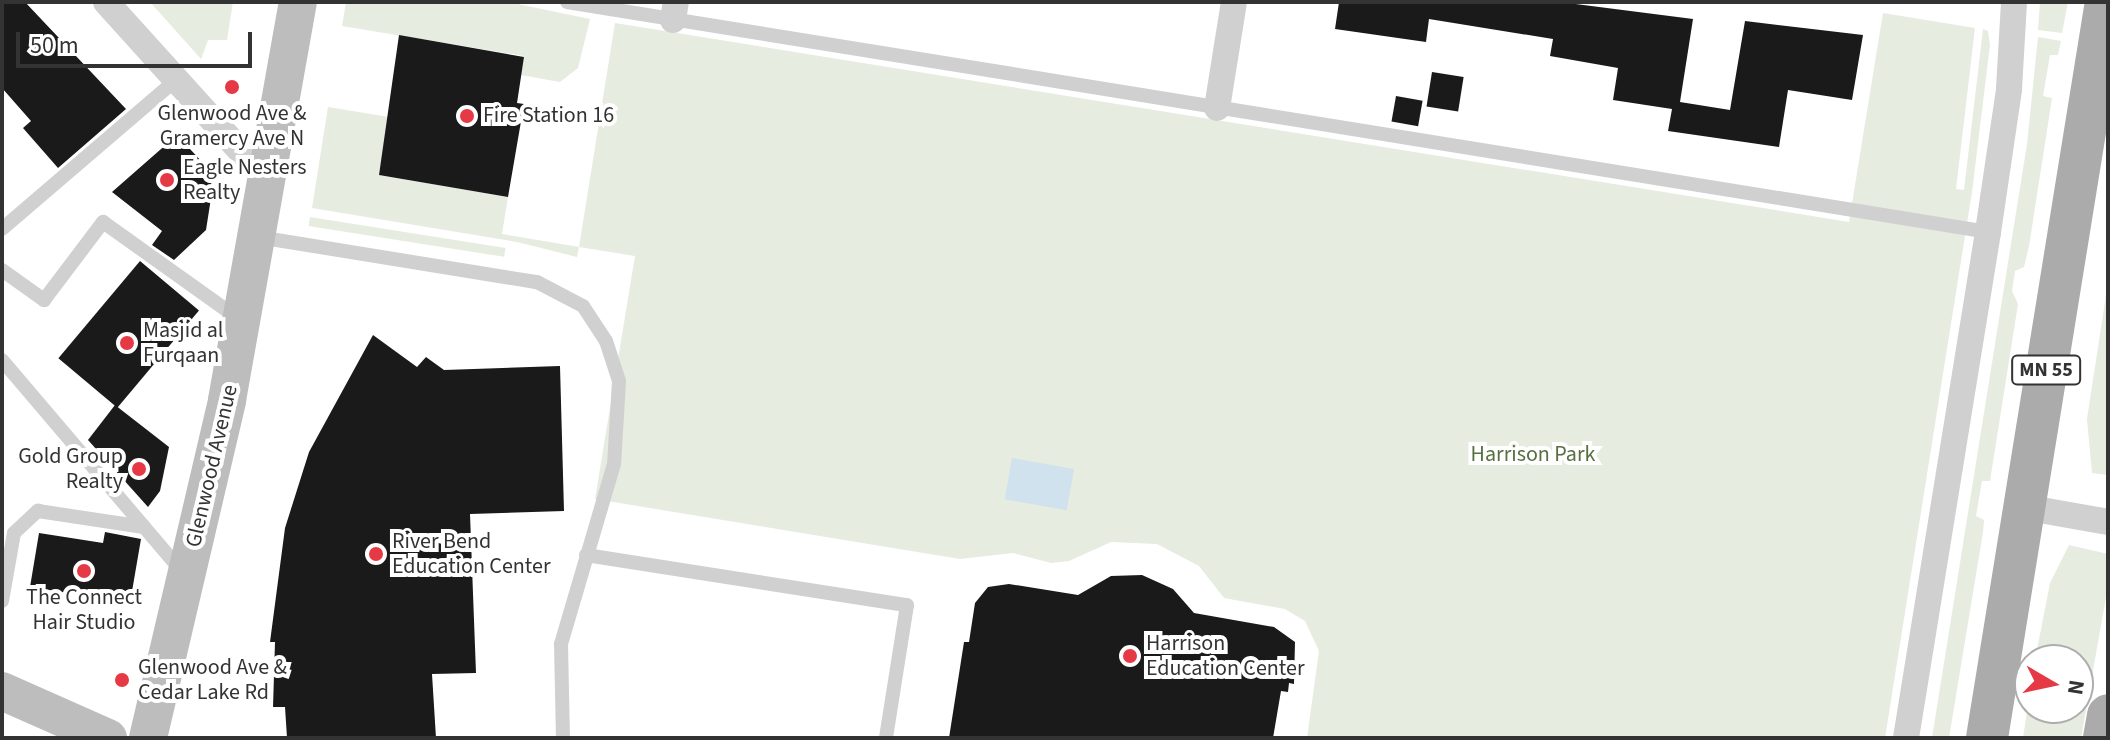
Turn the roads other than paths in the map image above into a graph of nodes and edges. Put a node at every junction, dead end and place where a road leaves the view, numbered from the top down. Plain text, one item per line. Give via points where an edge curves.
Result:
1 (106, 2) edge
2 (298, 2) edge
3 (567, 2) edge
4 (1234, 2) edge
5 (2014, 2) edge
6 (2106, 2) edge
7 (674, 11) edge
8 (176, 80) junction
9 (1217, 108) junction
10 (267, 180) junction
11 (2, 229) edge
12 (1988, 232) junction
13 (257, 237) junction
14 (2, 270) edge
15 (242, 321) junction
16 (2, 360) edge
17 (2024, 507) junction
18 (2108, 522) edge
19 (144, 527) junction
20 (586, 555) junction
21 (186, 577) junction
22 (2, 601) edge
23 (2, 691) edge
24 (2108, 715) edge
25 (108, 738) edge
26 (148, 738) edge
27 (563, 738) edge
28 (886, 738) edge
29 (1906, 738) edge
30 (1987, 738) edge
31 (2104, 738) edge

1 - 8 street
2 - 10 street, Glenwood Avenue
3 - 7 lane
4 - 9 street
5 - 12 street via 2009,89
6 - 17 main road, MN 55
7 - 9 lane
8 - 10 street
8 - 11 lane
9 - 12 lane
10 - 13 street, Glenwood Avenue
12 - 29 street
13 - 15 street, Glenwood Avenue
13 - 20 lane via 537,282 583,306 606,341 619,381 610,492
14 - 15 lane via 44,300 103,222
15 - 21 street, Glenwood Avenue
16 - 19 lane
17 - 18 street
17 - 30 main road, MN 55
19 - 21 lane
19 - 22 lane via 38,511 14,533
20 - 27 lane via 561,644
20 - 28 lane via 907,605
21 - 26 street, Glenwood Avenue
23 - 25 street
24 - 31 main road

